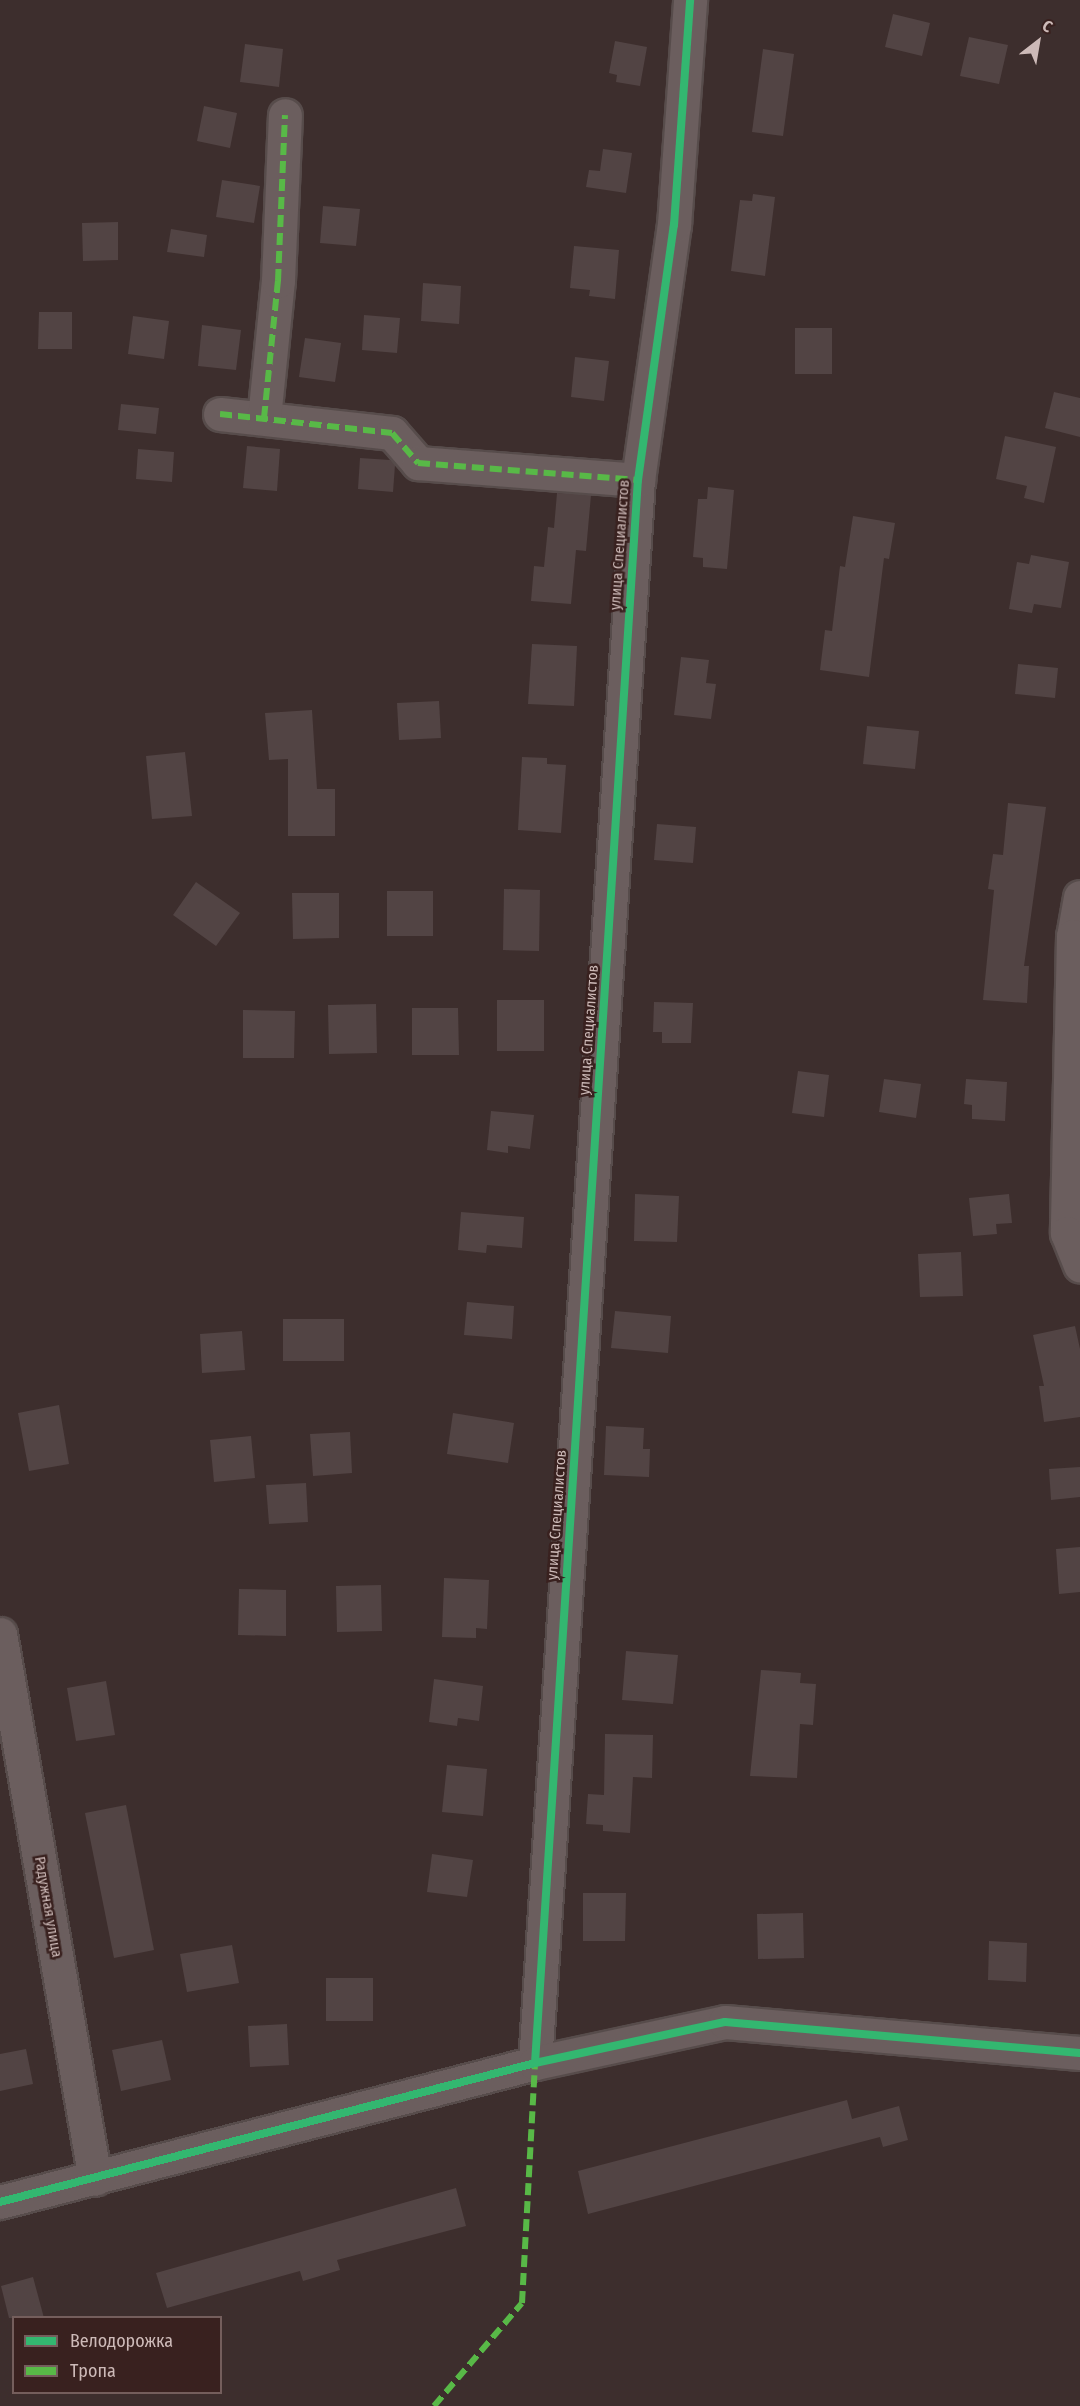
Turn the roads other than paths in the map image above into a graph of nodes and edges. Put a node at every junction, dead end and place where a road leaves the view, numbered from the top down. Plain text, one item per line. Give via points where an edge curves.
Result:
1 (690, 0) edge
2 (285, 115) dead end
3 (219, 414) dead end
4 (264, 418) junction
5 (638, 480) junction
6 (1080, 897) edge
7 (1080, 1266) edge
8 (0, 1634) edge
9 (1080, 2053) edge
10 (535, 2063) junction
11 (95, 2180) junction
12 (0, 2202) edge

1 - 5 street, улица Специалистов via 674,225
2 - 4 street via 278,281
3 - 4 street
4 - 5 street via 392,433 418,463
5 - 10 street, улица Специалистов
6 - 7 street via 1073,936 1068,1233
8 - 11 street, Радужная улица
9 - 10 street via 725,2022
10 - 11 street
11 - 12 street

